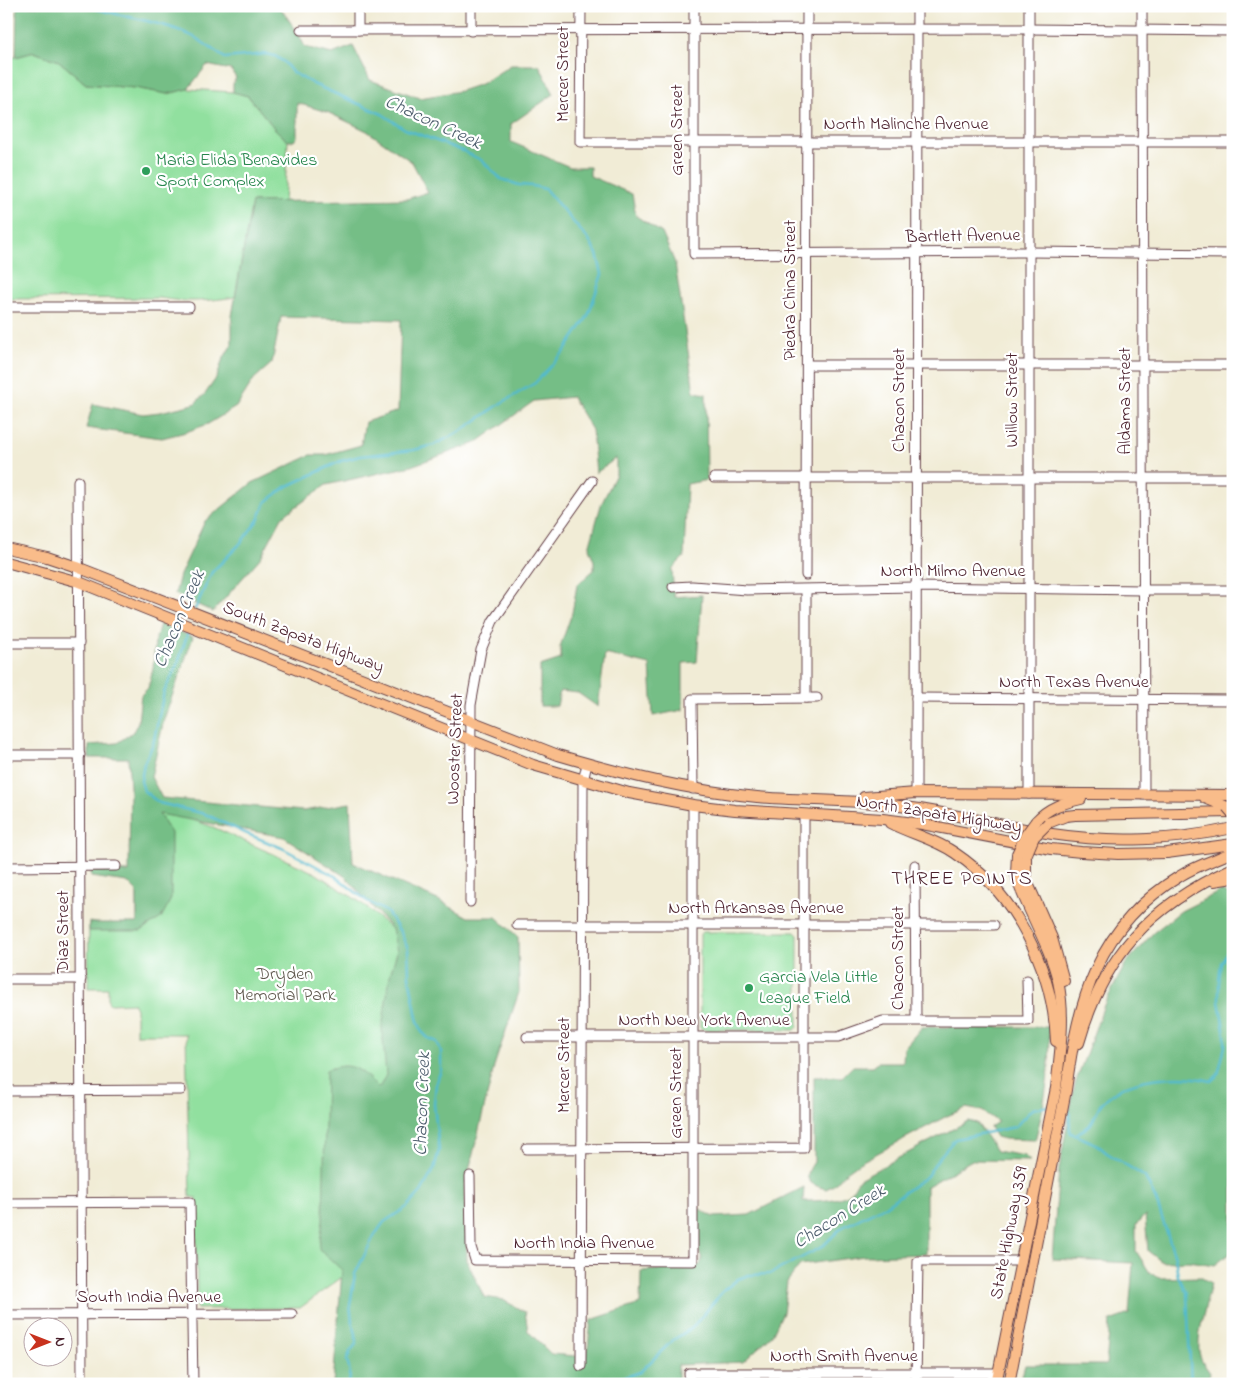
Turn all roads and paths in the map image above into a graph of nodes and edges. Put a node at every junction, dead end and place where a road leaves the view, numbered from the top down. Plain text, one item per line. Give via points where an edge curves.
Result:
1 (358, 6) edge
2 (471, 6) edge
3 (581, 6) edge
4 (694, 6) edge
5 (807, 6) edge
6 (917, 6) edge
7 (1029, 6) edge
8 (1142, 6) edge
9 (1029, 29) junction
10 (301, 30) dead end
11 (358, 30) junction
12 (471, 30) junction
13 (581, 30) junction
14 (694, 30) junction
15 (807, 30) junction
16 (917, 30) junction
17 (1142, 30) junction
18 (1233, 31) edge
19 (1029, 141) junction
20 (580, 142) joint
21 (694, 142) junction
22 (807, 142) junction
23 (916, 142) junction
24 (1142, 142) junction
25 (1233, 142) edge
26 (1029, 252) junction
27 (694, 254) joint
28 (807, 254) junction
29 (916, 254) junction
30 (1142, 254) junction
31 (1233, 254) edge
32 (6, 307) edge
33 (189, 307) dead end
34 (1029, 364) junction
35 (807, 365) junction
36 (916, 365) junction
37 (1143, 365) junction
38 (1233, 365) edge
39 (714, 478) dead end
40 (807, 478) junction
41 (916, 478) junction
42 (1029, 478) junction
43 (1143, 478) junction
44 (1233, 478) edge
45 (78, 481) dead end
46 (592, 481) dead end
47 (6, 548) edge
48 (6, 562) edge
49 (77, 567) junction
50 (806, 574) dead end
51 (79, 582) junction
52 (673, 587) dead end
53 (916, 587) junction
54 (1029, 588) junction
55 (806, 590) junction
56 (1143, 590) junction
57 (1233, 590) edge
58 (80, 643) junction
59 (6, 644) edge
60 (806, 698) junction
61 (817, 698) dead end
62 (916, 698) junction
63 (1029, 700) junction
64 (1144, 700) junction
65 (1233, 700) edge
66 (470, 721) junction
67 (470, 740) junction
68 (6, 755) edge
69 (80, 755) junction
70 (587, 764) junction
71 (583, 780) junction
72 (693, 789) junction
73 (916, 793) junction
74 (1029, 794) junction
75 (1097, 795) junction
76 (1144, 795) junction
77 (1195, 795) junction
78 (1233, 795) edge
79 (824, 800) junction
80 (693, 805) junction
81 (1231, 811) edge
82 (804, 815) junction
83 (883, 819) junction
84 (1233, 828) edge
85 (1233, 844) edge
86 (1233, 852) edge
87 (1022, 855) junction
88 (1233, 860) edge
89 (915, 865) dead end
90 (116, 866) dead end
91 (6, 867) edge
92 (80, 867) junction
93 (1233, 868) edge
94 (1233, 878) edge
95 (1206, 882) junction
96 (470, 902) dead end
97 (804, 924) junction
98 (517, 925) dead end
99 (582, 925) junction
100 (915, 925) junction
101 (994, 925) dead end
102 (693, 926) junction
103 (81, 978) junction
104 (6, 979) edge
105 (1027, 980) dead end
106 (916, 1020) junction
107 (527, 1037) dead end
108 (581, 1037) junction
109 (693, 1037) junction
110 (805, 1037) junction
111 (1061, 1089) junction
112 (81, 1090) junction
113 (181, 1090) dead end
114 (6, 1091) edge
115 (581, 1149) junction
116 (693, 1149) junction
117 (527, 1150) dead end
118 (470, 1176) dead end
119 (82, 1202) junction
120 (6, 1203) edge
121 (581, 1260) junction
122 (693, 1261) joint
123 (1021, 1261) junction
124 (82, 1314) junction
125 (191, 1314) junction
126 (292, 1314) dead end
127 (6, 1315) edge
128 (581, 1366) dead end
129 (805, 1373) junction
130 (916, 1373) junction
131 (998, 1373) junction
132 (82, 1384) edge
133 (193, 1384) edge
134 (690, 1384) edge
135 (805, 1384) edge
136 (916, 1384) edge
137 (996, 1384) edge
138 (1009, 1384) edge

1 - 11 street
2 - 12 street
3 - 13 street, Mercer Street
4 - 14 street, Green Street
5 - 15 street, Piedra China Street
6 - 16 street, Chacon Street
7 - 9 street, Willow Street
8 - 17 street, Aldama Street
9 - 16 street
9 - 17 street
9 - 19 street, Willow Street
10 - 11 street
11 - 12 street
12 - 13 street
13 - 14 street
13 - 20 street, Mercer Street
14 - 15 street
14 - 21 street, Green Street
15 - 16 street
15 - 22 street, Piedra China Street
16 - 23 street, Chacon Street
17 - 18 street
17 - 24 street, Aldama Street
19 - 23 street, North Malinche Avenue
19 - 24 street, North Malinche Avenue
19 - 26 street, Willow Street
20 - 21 street, North Malinche Avenue
21 - 22 street, North Malinche Avenue
21 - 27 street, Green Street
22 - 23 street, North Malinche Avenue
22 - 28 street, Piedra China Street
23 - 29 street, Chacon Street
24 - 25 street, North Malinche Avenue
24 - 30 street, Aldama Street
26 - 29 street, Bartlett Avenue
26 - 30 street, Bartlett Avenue
26 - 34 street, Willow Street
27 - 28 street, Bartlett Avenue
28 - 29 street, Bartlett Avenue
28 - 35 street, Piedra China Street
29 - 36 street, Chacon Street
30 - 31 street, Bartlett Avenue
30 - 37 street, Aldama Street
32 - 33 street
34 - 36 street
34 - 37 street
34 - 42 street, Willow Street
35 - 36 street
35 - 40 street, Piedra China Street
36 - 41 street, Chacon Street
37 - 38 street
37 - 43 street, Aldama Street
39 - 40 street
40 - 41 street
40 - 50 street, Piedra China Street
41 - 42 street
41 - 53 street, Chacon Street
42 - 43 street
42 - 54 street, Willow Street
43 - 44 street
43 - 56 street, Aldama Street
45 - 49 street, Diaz Street
46 - 66 street, Wooster Street via 486,635
47 - 49 main road, South Zapata Highway
48 - 51 main road, South Zapata Highway
49 - 51 street, Diaz Street
49 - 66 main road, South Zapata Highway
51 - 58 street, Diaz Street
51 - 67 main road, South Zapata Highway
52 - 55 street, North Milmo Avenue
53 - 54 street, North Milmo Avenue
53 - 55 street, North Milmo Avenue
53 - 62 street, Chacon Street
54 - 56 street, North Milmo Avenue
54 - 63 street, Willow Street
55 - 60 street
56 - 57 street, North Milmo Avenue
56 - 64 street, Aldama Street
58 - 59 street
58 - 69 street, Diaz Street
60 - 61 street
60 - 72 street via 692,699
62 - 63 street, North Texas Avenue
62 - 73 street, Chacon Street
63 - 64 street, North Texas Avenue
63 - 74 street, Willow Street
64 - 65 street, North Texas Avenue
64 - 76 street, Aldama Street
66 - 67 street, Wooster Street
66 - 70 main road, South Zapata Highway
67 - 71 main road, South Zapata Highway via 533,765
67 - 96 street, Wooster Street
68 - 69 street
69 - 92 street, Diaz Street
70 - 71 street, Mercer Street
70 - 72 main road, North Zapata Highway
71 - 80 main road, North Zapata Highway
71 - 99 street, Mercer Street
72 - 79 main road, North Zapata Highway via 758,797
73 - 74 main road
73 - 79 main road
74 - 75 main road
75 - 76 main road
75 - 87 main road, bridge via 1060,804 1044,812 1025,836
76 - 77 main road
77 - 78 main road
77 - 81 main road via 1216,801
79 - 84 main road, North Zapata Highway via 922,809 1085,837 1143,839
80 - 82 main road, North Zapata Highway
80 - 102 street, Green Street
81 - 87 main road, bridge via 1075,815 1048,823
82 - 83 main road, North Zapata Highway
82 - 97 street
83 - 85 main road, North Zapata Highway via 1081,852 1168,853
83 - 111 main road via 956,854 990,883 1023,928 1050,994
86 - 111 main road via 1205,862 1163,887 1126,921 1111,941 1098,962 1085,995
87 - 111 main road via 1026,879 1052,938 1065,987 1066,1046
88 - 95 main road
89 - 100 street, Chacon Street
90 - 92 street
91 - 92 street
92 - 103 street, Diaz Street
93 - 95 main road
94 - 95 main road
95 - 111 main road via 1157,914 1113,963 1092,1000
97 - 100 street, North Arkansas Avenue
97 - 102 street, North Arkansas Avenue
97 - 110 street
98 - 99 street, North Arkansas Avenue
99 - 102 street, North Arkansas Avenue
99 - 108 street, Mercer Street
100 - 101 street, North Arkansas Avenue
100 - 106 street, Chacon Street
102 - 109 street, Green Street
103 - 104 street
103 - 112 street, Diaz Street
105 - 106 street, North New York Avenue via 1028,1021
106 - 110 street, North New York Avenue via 883,1021 838,1036
107 - 108 street, North New York Avenue
108 - 109 street, North New York Avenue
108 - 115 street, Mercer Street
109 - 110 street, North New York Avenue
109 - 116 street, Green Street
110 - 116 street via 804,1148
111 - 123 main road, State Highway 359 via 1040,1167
111 - 138 main road, State Highway 359 via 1051,1169
112 - 113 street
112 - 114 street
112 - 119 street, Diaz Street
115 - 116 street
115 - 117 street
115 - 121 street, Mercer Street
116 - 122 street, Green Street
118 - 121 street, North India Avenue via 471,1247 475,1260
119 - 120 street
119 - 124 street, Diaz Street
119 - 125 street via 190,1202
121 - 122 street, North India Avenue
121 - 128 street, Mercer Street
123 - 130 street via 918,1261
123 - 131 main road, State Highway 359
124 - 125 street, South India Avenue
124 - 127 street, South India Avenue
124 - 132 street, Diaz Street
125 - 126 street, South India Avenue
125 - 133 street
129 - 130 street, North Smith Avenue
129 - 134 street, North Smith Avenue via 689,1373
129 - 135 street
130 - 131 street, North Smith Avenue
130 - 136 street
131 - 137 main road, State Highway 359

